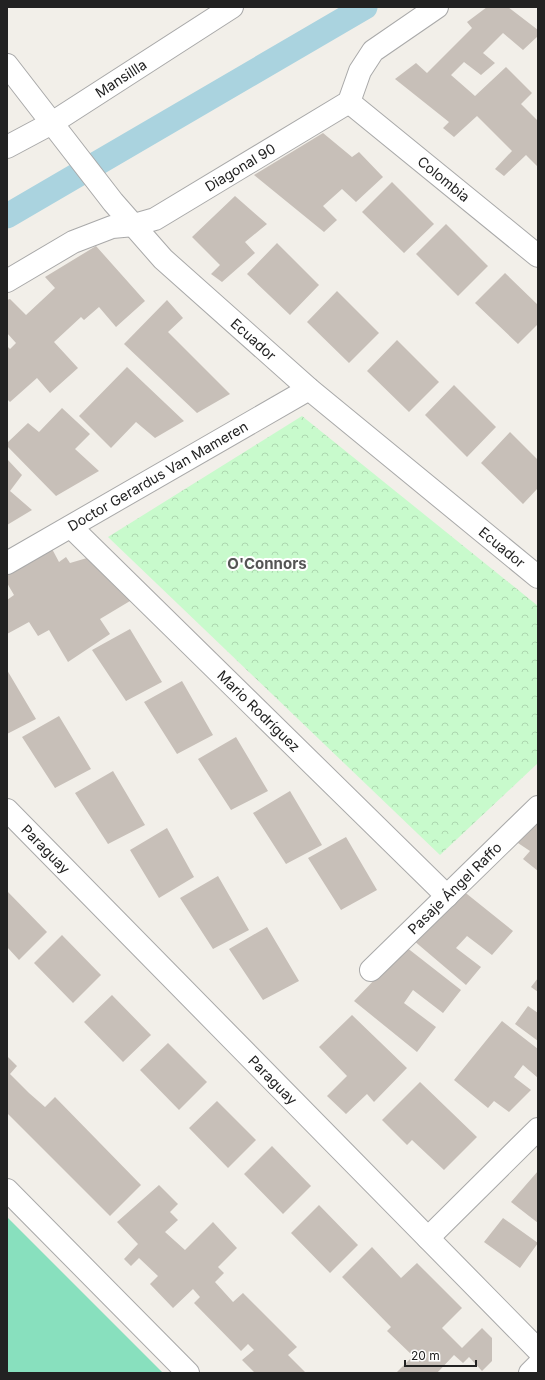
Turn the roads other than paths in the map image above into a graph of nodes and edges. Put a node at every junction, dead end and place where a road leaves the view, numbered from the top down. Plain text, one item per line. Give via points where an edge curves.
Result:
1 (232, 7) edge
2 (437, 7) edge
3 (7, 65) edge
4 (349, 102) junction
5 (52, 123) junction
6 (7, 147) edge
7 (134, 225) junction
8 (538, 256) edge
9 (7, 281) edge
10 (309, 389) junction
11 (71, 527) junction
12 (7, 563) edge
13 (538, 577) edge
14 (538, 807) edge
15 (7, 810) edge
16 (447, 896) junction
17 (371, 970) dead end
18 (538, 1129) edge
19 (7, 1190) edge
20 (428, 1238) junction
21 (538, 1350) edge
22 (538, 1365) edge
23 (188, 1373) edge
24 (530, 1373) edge

1 - 5 street, Mansillla
2 - 4 street via 373,51 360,71
3 - 5 street, Ecuador
4 - 7 street, Diagonal 90 via 155,219
4 - 8 street, Colombia
5 - 6 street, Mansillla
5 - 7 street, Ecuador
7 - 9 street, Diagonal 90 via 112,227 73,242
7 - 10 street, Ecuador via 163,259
10 - 11 street, Doctor Gerardus Van Mameren
10 - 13 street, Ecuador
11 - 12 street, Doctor Gerardus Van Mameren
11 - 16 street, Mario Rodríguez
14 - 16 street, Pasaje Ángel Raffo
15 - 20 street, Paraguay
16 - 17 street, Pasaje Ángel Raffo
18 - 20 street
19 - 23 street
20 - 21 street, Paraguay
22 - 24 street

